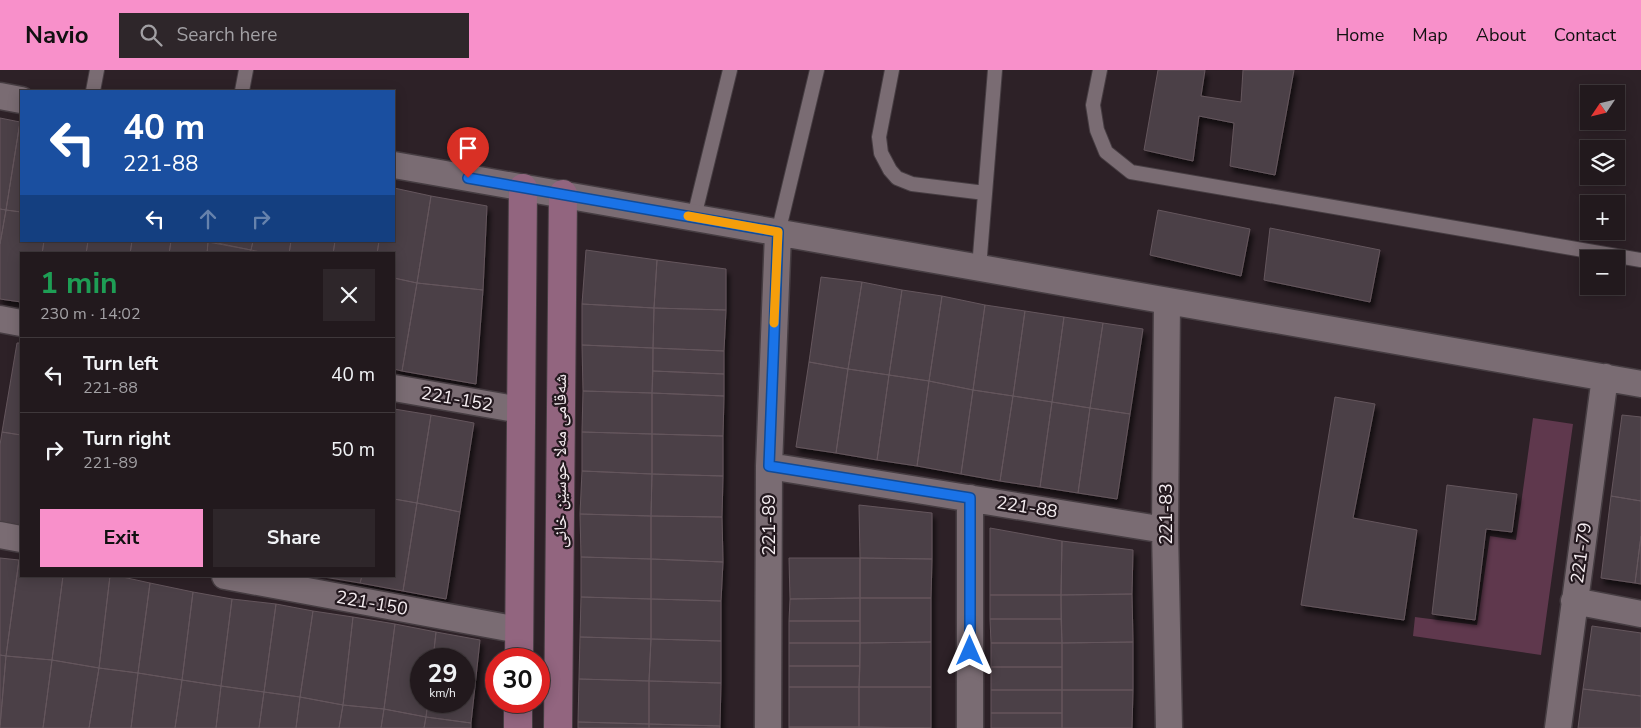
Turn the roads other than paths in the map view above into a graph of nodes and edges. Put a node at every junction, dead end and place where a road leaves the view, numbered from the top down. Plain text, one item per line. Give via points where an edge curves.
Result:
1 (97, 70) edge
2 (246, 70) edge
3 (730, 70) edge
4 (817, 70) edge
5 (892, 70) edge
6 (995, 70) edge
7 (1100, 70) edge
8 (93, 90) edge
9 (242, 90) edge
10 (0, 96) edge
11 (20, 100) edge
12 (395, 165) edge
13 (523, 188) junction
14 (985, 193) junction
15 (562, 194) junction
16 (694, 217) junction
17 (778, 232) junction
18 (1641, 260) edge
19 (979, 268) junction
20 (1167, 301) junction
21 (1605, 377) junction
22 (1641, 384) edge
23 (395, 388) edge
24 (521, 410) junction
25 (769, 466) junction
26 (970, 498) junction
27 (1166, 530) junction
28 (0, 535) edge
29 (20, 539) edge
30 (230, 577) edge
31 (1574, 601) junction
32 (1641, 614) edge
33 (519, 630) junction
34 (518, 648) edge
35 (518, 713) edge
36 (518, 728) edge
37 (558, 728) edge
38 (768, 728) edge
39 (970, 728) edge
40 (1169, 728) edge
41 (1558, 728) edge

1 - 8 lane
2 - 9 lane
3 - 16 lane
4 - 17 lane
5 - 14 lane via 879,137 881,154 890,170 897,178 912,184
6 - 14 lane
7 - 18 lane via 1093,105 1097,130 1106,152 1131,172
10 - 11 street
12 - 13 street
13 - 15 street
13 - 24 street
14 - 19 lane
15 - 16 street
15 - 37 street, شەقامی مەلا حوسێن خانی
16 - 17 street
17 - 19 street
17 - 25 street, 221-89
19 - 20 street
20 - 21 street
20 - 27 street, 221-83
21 - 22 street
21 - 31 street, 221-79
23 - 24 street, 221-152
24 - 33 street
25 - 26 street, 221-88
25 - 38 street, 221-89
26 - 27 street, 221-88
26 - 39 street
27 - 40 street, 221-83
28 - 29 street
30 - 33 street, 221-150
31 - 32 street
31 - 41 street, 221-79
33 - 34 street
35 - 36 street

